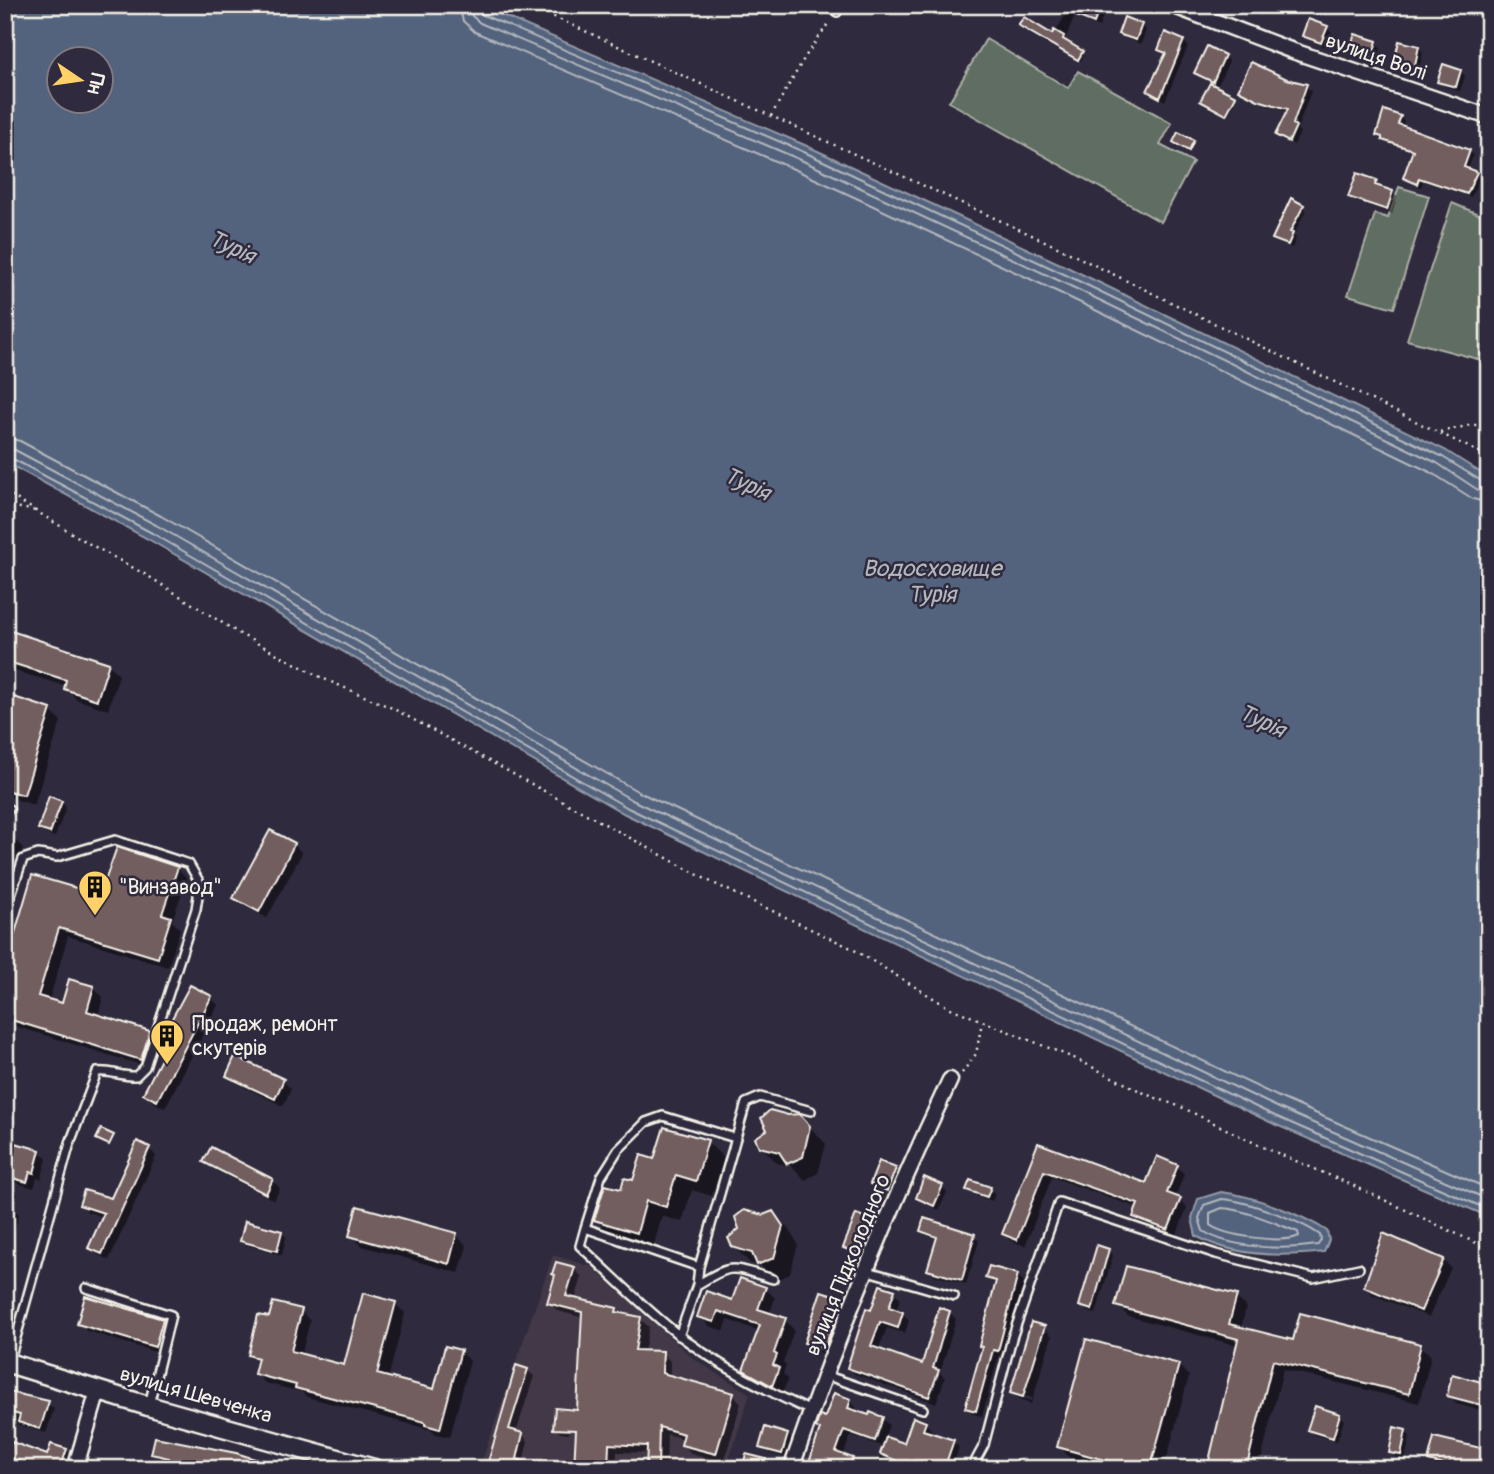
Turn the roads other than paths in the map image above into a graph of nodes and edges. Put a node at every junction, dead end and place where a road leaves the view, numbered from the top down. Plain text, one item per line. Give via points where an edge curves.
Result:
1 (827, 5) edge
2 (1172, 5) edge
3 (837, 12) road end
4 (1489, 117) edge
5 (5, 912) edge
6 (950, 1080) road end
7 (811, 1111) dead end
8 (735, 1138) junction
9 (585, 1228) junction
10 (699, 1267) junction
11 (1359, 1268) dead end
12 (868, 1271) junction
13 (773, 1279) dead end
14 (697, 1285) junction
15 (86, 1288) dead end
16 (954, 1296) dead end
17 (679, 1336) junction
18 (7, 1363) edge
19 (825, 1375) junction
20 (98, 1391) junction
21 (148, 1406) junction
22 (923, 1409) dead end
23 (811, 1411) junction
24 (75, 1469) edge
25 (374, 1469) edge
26 (791, 1469) edge
27 (971, 1469) edge

1 - 3 lane
2 - 4 street, вулиця Волі
5 - 18 lane via 23,859 38,854 57,857 115,840 189,863 200,883 196,909 145,1067 136,1076 97,1072 70,1143
6 - 12 street, вулиця Підколодного
7 - 8 lane via 760,1097 746,1103
8 - 9 lane via 663,1116 646,1122 618,1150 601,1177
8 - 10 lane
9 - 10 lane
9 - 17 lane via 580,1246
10 - 14 lane
11 - 27 lane via 1313,1278 1216,1254 1059,1202 1012,1338 984,1445
12 - 16 lane
12 - 19 street, вулиця Підколодного
13 - 14 lane via 732,1267
14 - 17 lane
15 - 21 lane via 171,1315
17 - 23 lane via 731,1372
18 - 20 street, вулиця Шевченка
19 - 22 lane
19 - 23 street, вулиця Підколодного
20 - 21 street, вулиця Шевченка
20 - 24 street
21 - 25 street, вулиця Шевченка
23 - 26 street, вулиця Підколодного

